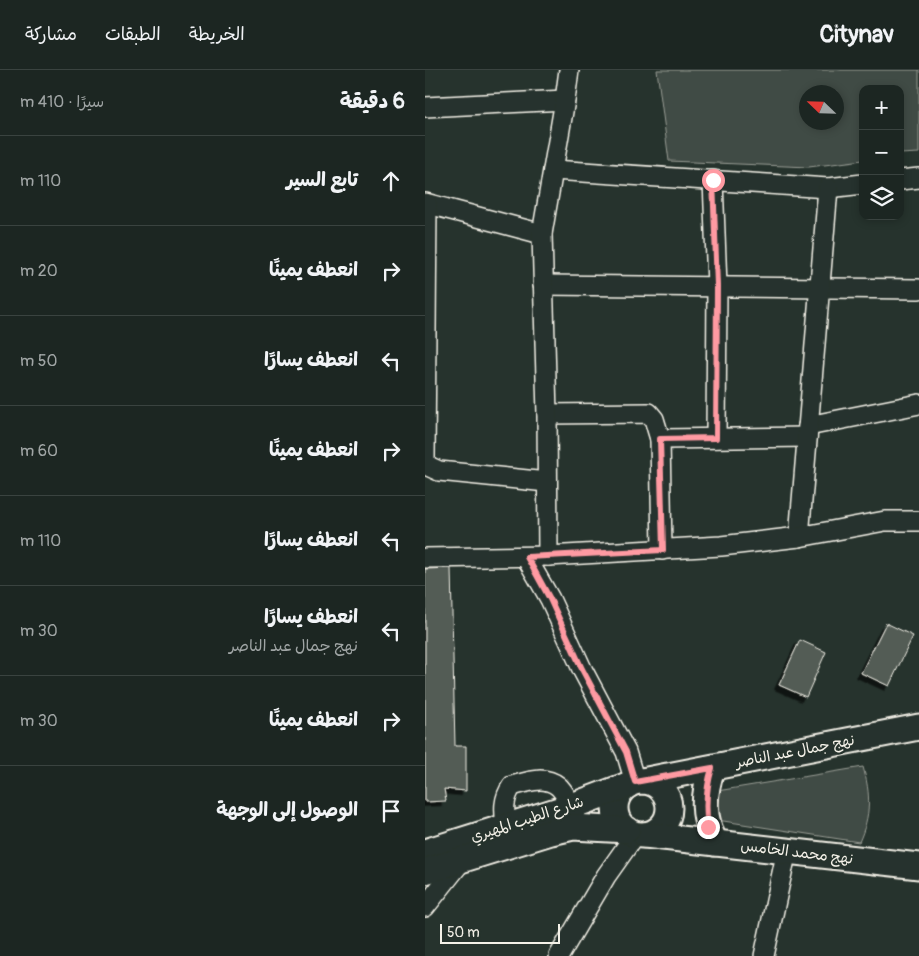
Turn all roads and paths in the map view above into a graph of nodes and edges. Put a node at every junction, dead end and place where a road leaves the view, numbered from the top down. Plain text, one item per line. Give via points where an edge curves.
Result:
1 (569, 70) edge
2 (565, 100) junction
3 (425, 106) edge
4 (553, 170) junction
5 (919, 178) edge
6 (713, 180) junction
7 (904, 180) edge
8 (859, 184) edge
9 (828, 188) junction
10 (426, 204) edge
11 (542, 234) junction
12 (543, 285) junction
13 (717, 286) junction
14 (819, 288) junction
15 (919, 290) edge
16 (919, 404) edge
17 (547, 414) junction
18 (807, 431) junction
19 (716, 438) junction
20 (660, 439) junction
21 (547, 482) junction
22 (919, 521) edge
23 (799, 537) junction
24 (663, 550) junction
25 (548, 556) junction
26 (527, 557) junction
27 (425, 558) edge
28 (919, 728) edge
29 (712, 768) junction
30 (635, 783) junction
31 (571, 806) junction
32 (506, 825) junction
33 (636, 833) junction
34 (715, 843) junction
35 (787, 850) junction
36 (425, 852) edge
37 (464, 858) junction
38 (919, 866) edge
39 (425, 871) edge
40 (425, 907) edge
41 (559, 956) edge
42 (765, 956) edge

1 - 2 street
2 - 3 street
2 - 4 street
4 - 6 street
4 - 11 street
5 - 7 street
6 - 9 street
6 - 13 street
8 - 9 street
9 - 14 street
10 - 11 street
10 - 21 street via 425,460 428,466 439,471
11 - 12 street
12 - 13 street
12 - 17 street
13 - 14 street
13 - 19 street
14 - 15 street
14 - 18 street
16 - 18 street
17 - 20 street via 649,413
17 - 21 street
18 - 19 street
18 - 23 street
19 - 20 street
20 - 24 street
21 - 25 street
22 - 23 street via 885,521
23 - 24 street
24 - 25 street
25 - 26 street
26 - 27 street
26 - 30 street via 626,752
28 - 29 main road, نهج جمال عبد الناصر
29 - 30 main road, نهج جمال عبد الناصر
29 - 34 main road via 705,807
30 - 31 main road, شارع الطيب المهيري
30 - 33 main road via 621,791 615,808 621,824
30 - 33 main road via 652,783 660,788 669,803 669,812 661,828 654,832
31 - 32 main road, شارع الطيب المهيري
31 - 32 street via 559,786 547,780 512,786 503,809
32 - 36 main road, شارع الطيب المهيري
33 - 34 main road, نهج محمد الخامس
33 - 37 main road, شارع الطيب المهيري via 573,827
33 - 41 street via 606,876
34 - 35 main road, نهج محمد الخامس
35 - 38 main road, نهج محمد الخامس
35 - 42 street
37 - 39 main road, شارع الطيب المهيري
37 - 40 street

